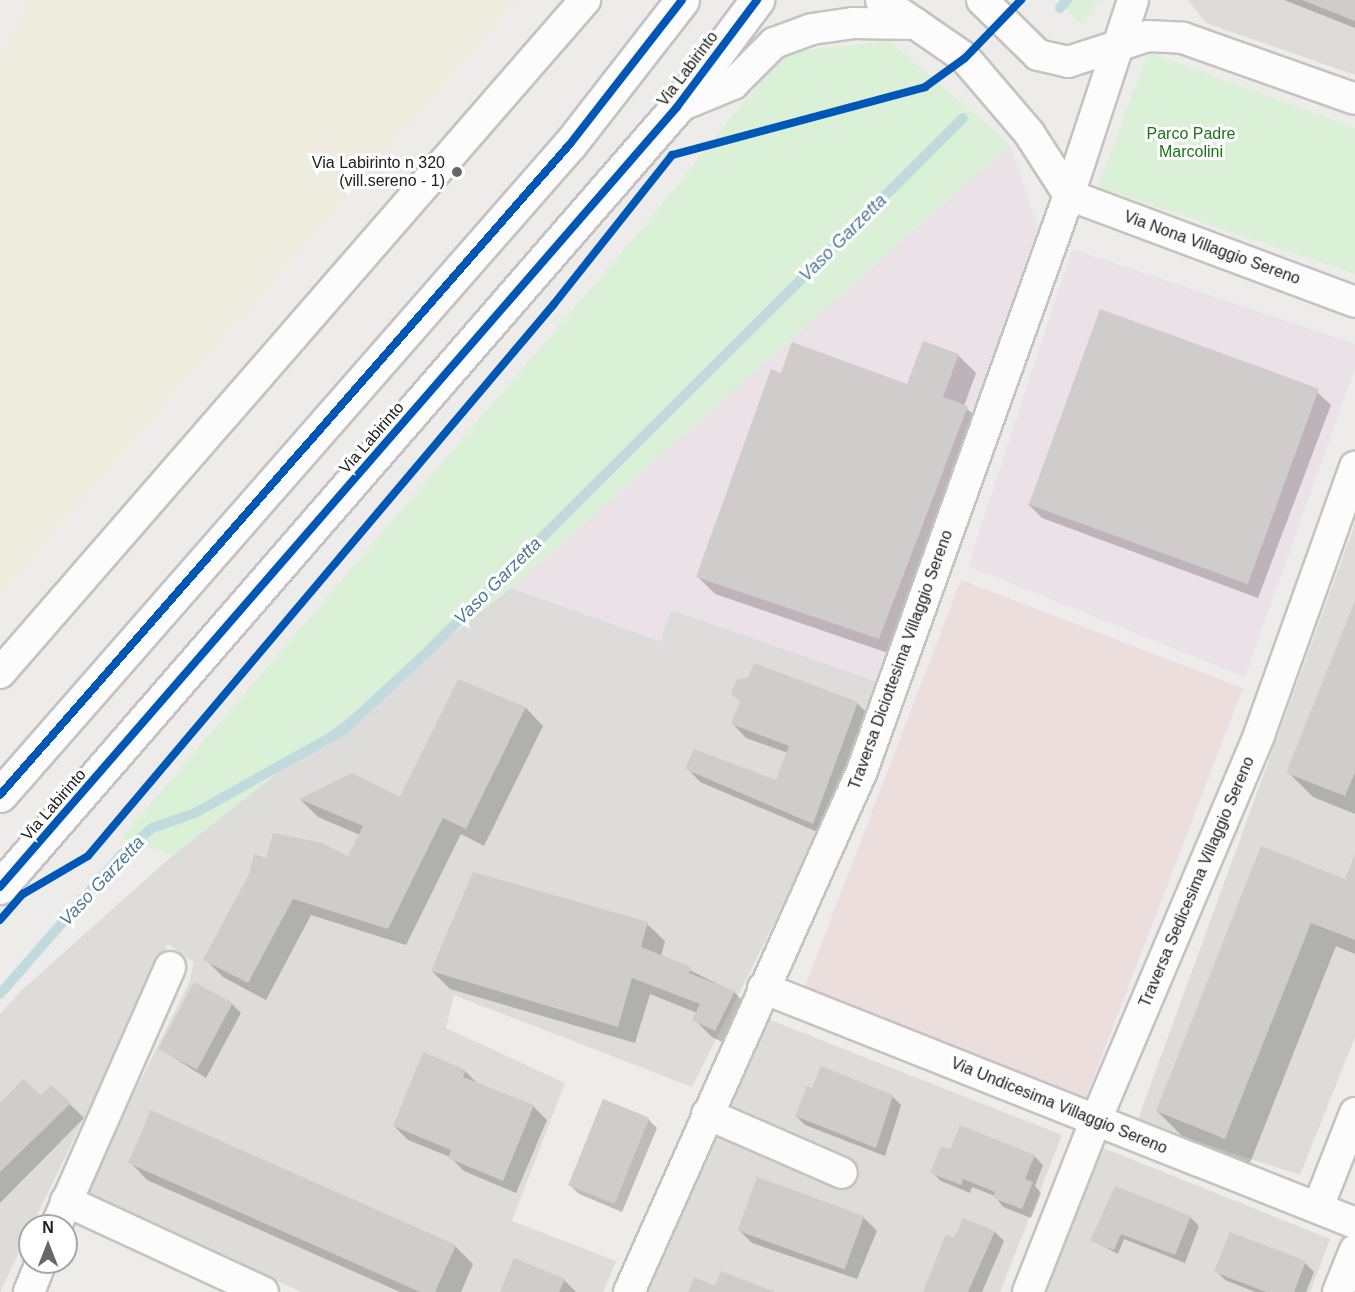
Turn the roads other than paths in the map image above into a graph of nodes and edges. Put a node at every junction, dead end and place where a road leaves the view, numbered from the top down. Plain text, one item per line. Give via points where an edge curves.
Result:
1 (585, 0) edge
2 (682, 0) edge
3 (757, 0) edge
4 (881, 0) edge
5 (982, 0) edge
6 (1133, 0) edge
7 (916, 24) junction
8 (1116, 46) junction
9 (1355, 99) edge
10 (677, 107) junction
11 (1069, 195) junction
12 (1355, 302) edge
13 (1355, 467) edge
14 (0, 673) edge
15 (0, 795) edge
16 (0, 887) edge
17 (170, 967) dead end
18 (763, 988) junction
19 (1355, 1113) edge
20 (707, 1114) junction
21 (1095, 1122) junction
22 (842, 1173) dead end
23 (1318, 1207) junction
24 (61, 1214) edge
25 (78, 1221) edge
26 (1355, 1223) edge
27 (1355, 1250) edge
28 (36, 1274) edge
29 (29, 1292) edge
30 (263, 1292) edge
31 (629, 1292) edge
32 (1028, 1292) edge
33 (1338, 1292) edge

1 - 14 street
2 - 15 street via 570,144
3 - 10 street, Via Labirinto
4 - 7 street
5 - 8 street via 1038,55 1068,62
6 - 8 street
7 - 10 street via 853,23 812,29 774,44 733,84
7 - 11 street via 965,58 1029,134
8 - 9 street via 1148,36 1183,38
8 - 11 street
10 - 16 street, Via Labirinto
11 - 12 street, Via Nona Villaggio Sereno
11 - 18 street, Traversa Diciottesima Villaggio Sereno via 862,771
13 - 21 street, Traversa Sedicesima Villaggio Sereno via 1259,735
17 - 24 street
18 - 20 street, Traversa Diciottesima Villaggio Sereno
18 - 21 street, Via Undicesima Villaggio Sereno
19 - 23 street
20 - 22 street
20 - 31 street, Traversa Diciottesima Villaggio Sereno
21 - 23 street, Via Undicesima Villaggio Sereno
21 - 32 street, Traversa Sedicesima Villaggio Sereno
23 - 26 street, Via Undicesima Villaggio Sereno
25 - 30 street
27 - 33 street
28 - 29 street

